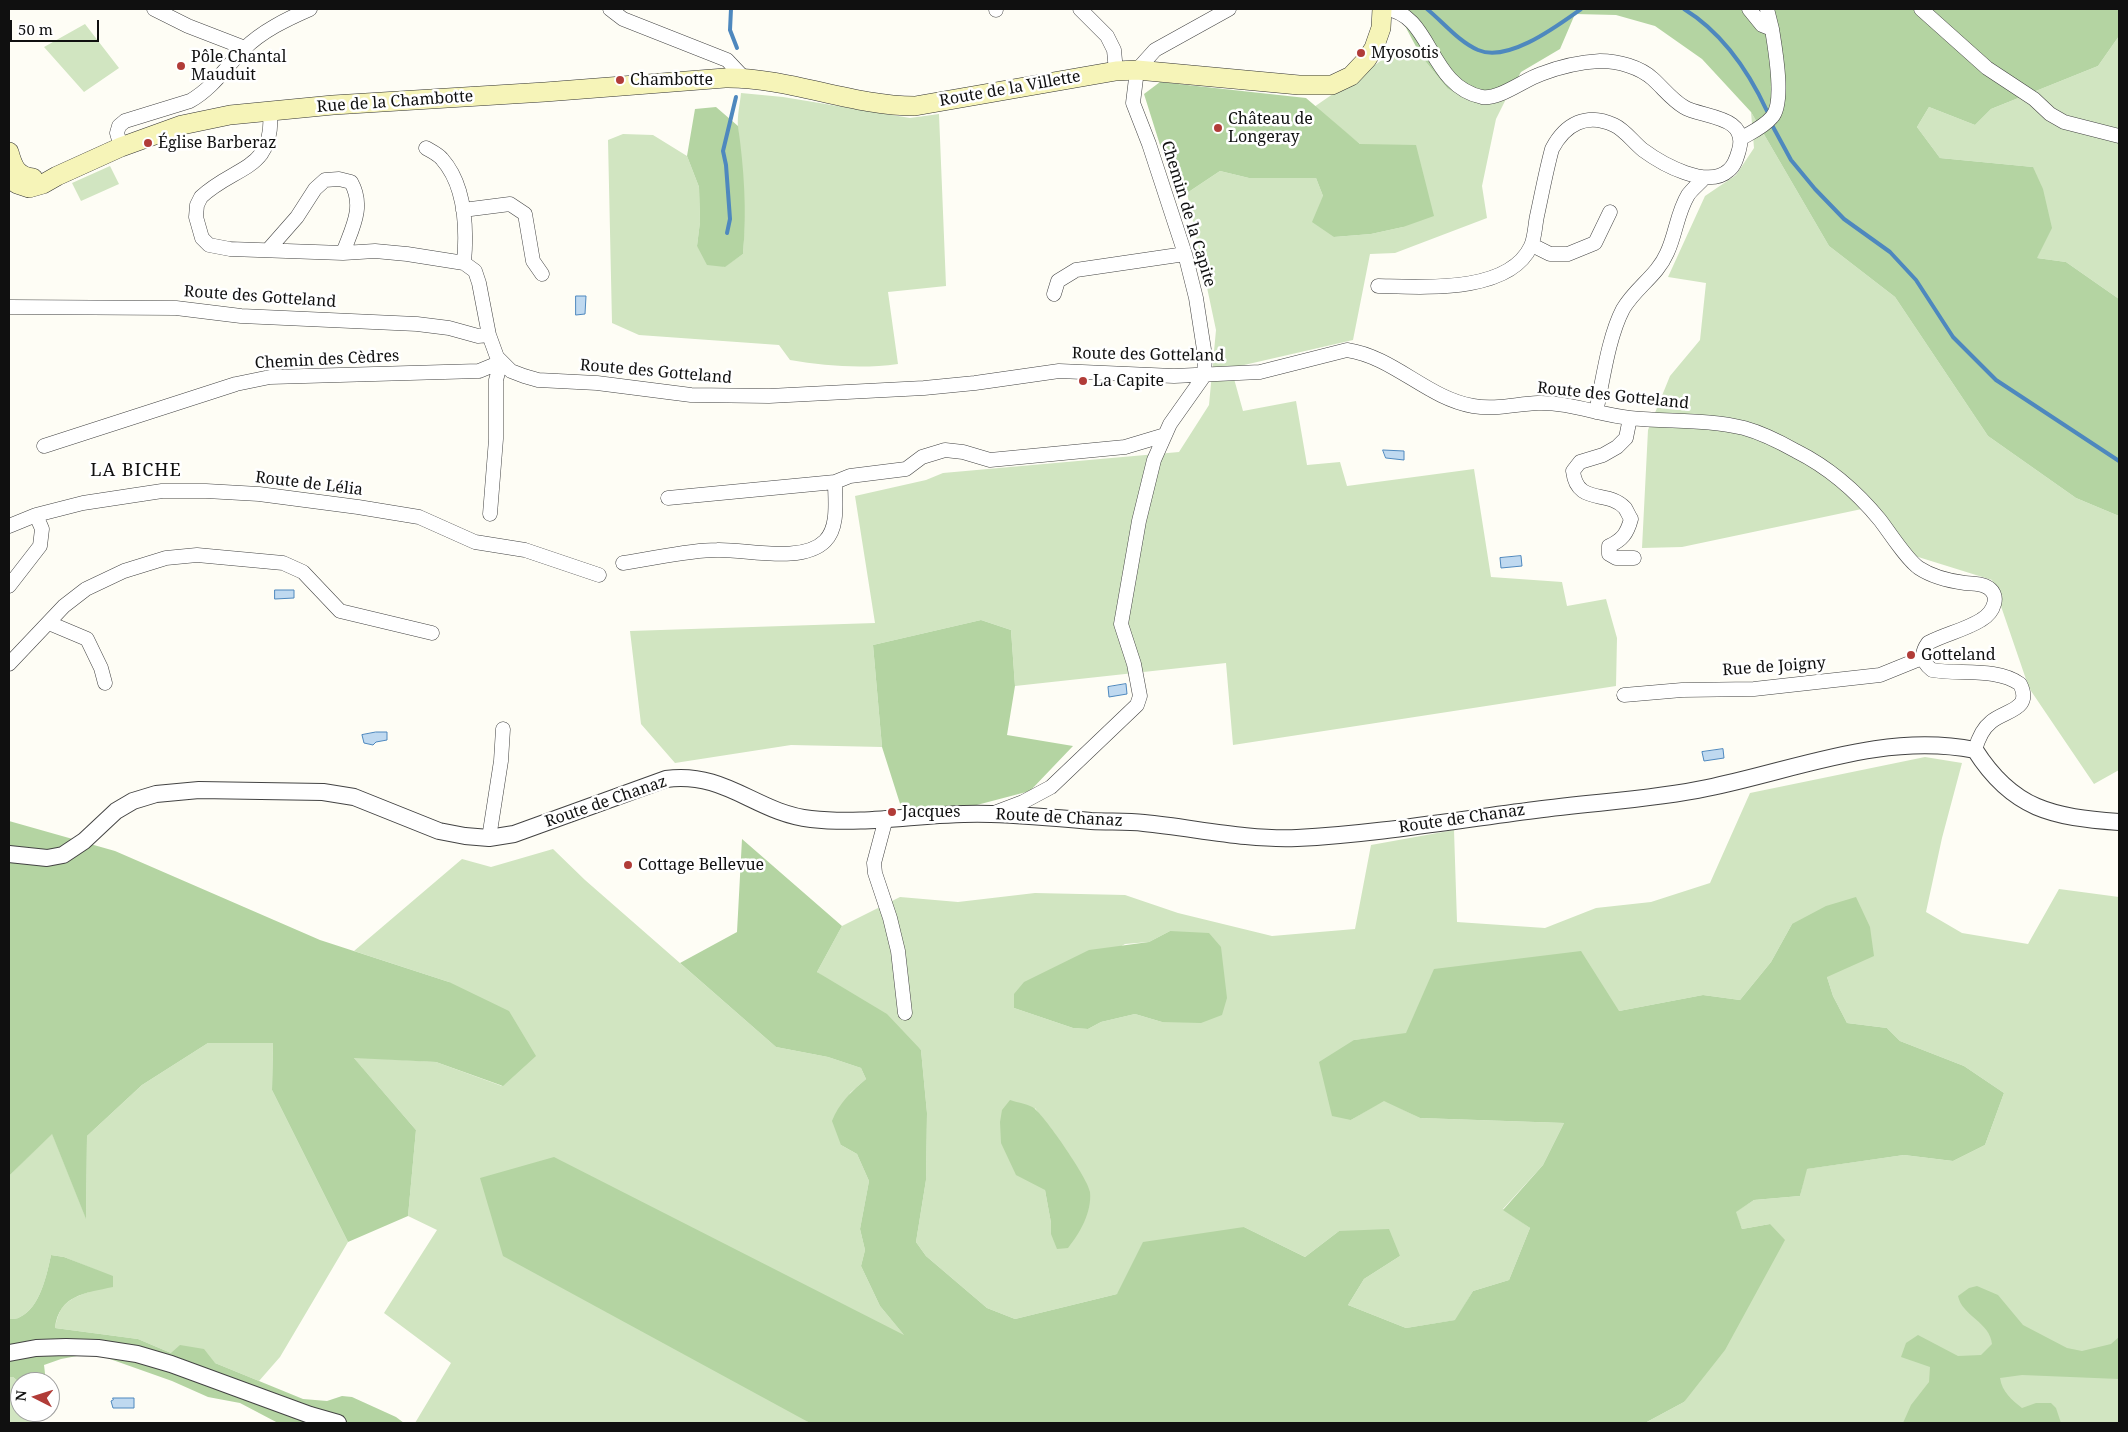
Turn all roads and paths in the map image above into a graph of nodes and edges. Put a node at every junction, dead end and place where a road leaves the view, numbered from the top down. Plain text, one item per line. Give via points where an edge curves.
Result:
1 (154, 9) edge
2 (310, 9) edge
3 (610, 9) edge
4 (1080, 9) edge
5 (1229, 9) edge
6 (1384, 9) edge
7 (1749, 9) edge
8 (1767, 9) edge
9 (1927, 10) edge
10 (1772, 29) junction
11 (245, 48) junction
12 (1137, 70) junction
13 (1116, 71) junction
14 (744, 78) junction
15 (270, 111) junction
16 (2119, 136) edge
17 (1740, 139) junction
18 (120, 147) junction
19 (426, 148) dead end
20 (9, 164) edge
21 (1704, 178) junction
22 (463, 210) junction
23 (1610, 212) dead end
24 (1532, 245) junction
25 (268, 250) junction
26 (343, 253) junction
27 (1185, 254) junction
28 (464, 263) junction
29 (542, 274) dead end
30 (1378, 286) dead end
31 (1054, 294) dead end
32 (9, 307) edge
33 (488, 335) junction
34 (501, 362) junction
35 (1204, 376) junction
36 (1596, 412) junction
37 (1630, 418) junction
38 (1165, 435) junction
39 (44, 446) dead end
40 (835, 482) junction
41 (668, 498) dead end
42 (490, 514) dead end
43 (36, 515) junction
44 (9, 526) edge
45 (1634, 558) dead end
46 (623, 563) dead end
47 (599, 575) dead end
48 (9, 586) edge
49 (49, 623) junction
50 (432, 633) dead end
51 (1922, 658) junction
52 (9, 664) edge
53 (105, 683) dead end
54 (1624, 695) dead end
55 (503, 728) dead end
56 (1975, 750) junction
57 (990, 814) junction
58 (886, 818) junction
59 (2119, 822) edge
60 (489, 838) junction
61 (9, 854) edge
62 (904, 1013) dead end
63 (9, 1353) edge
64 (338, 1423) edge

1 - 11 street
2 - 11 street via 264,32
3 - 14 street via 624,19 726,60
4 - 13 street via 1107,36 1114,50
5 - 12 street via 1155,50
6 - 12 main road, Route de la Villette via 1381,28 1367,59 1351,76 1332,84 1299,85
6 - 17 street via 1396,10 1408,18 1449,79 1482,97 1494,96 1540,74 1574,65 1601,61 1619,63 1651,77 1683,107 1731,124
7 - 10 street via 1762,25
8 - 10 street
9 - 16 street via 1987,68 2050,114 2064,122
10 - 17 street via 1778,99 1773,116
11 - 18 street via 200,95 125,121 117,133
12 - 13 main road, Route de la Villette
12 - 27 street, Chemin de la Capite via 1133,103
13 - 14 main road, Route de la Villette via 915,106 892,106
14 - 15 main road, Rue de la Chambotte
15 - 18 main road, Rue de la Chambotte via 182,125
15 - 25 street via 271,132 263,152 201,197 196,217 202,238 210,245
17 - 21 street via 1737,159 1729,170 1719,176
18 - 20 main road, Rue de la Chambotte via 57,176 31,178
19 - 22 street via 441,158 451,171 462,196
21 - 24 street via 1643,150 1616,126 1584,120 1570,126 1552,149
21 - 36 street via 1689,194 1658,270 1633,294 1623,310 1615,328
22 - 28 street
22 - 29 street via 510,204 525,214 533,260
23 - 24 street via 1596,243 1568,254 1550,254
24 - 30 street via 1521,262 1471,284
25 - 26 street
25 - 26 street via 297,218 315,189 325,180 339,179 351,182 359,206
26 - 28 street via 375,251
27 - 31 street via 1076,270 1058,281
27 - 35 street, Chemin de la Capite via 1196,298 1205,356
28 - 33 street via 475,271
32 - 33 street, Route des Gotteland via 176,308 241,316 417,324 478,336
33 - 34 street
34 - 35 street, Route des Gotteland via 524,376 538,380 725,397 924,388 1059,371
34 - 39 street, Chemin des Cèdres via 478,371 270,377 236,384
34 - 42 street via 496,380 496,439
35 - 36 street, Route des Gotteland via 1260,372 1347,350 1383,362 1450,399 1472,406 1493,408 1546,403
35 - 38 street
36 - 37 street, Route des Gotteland
37 - 45 street via 1626,438 1617,447 1580,462 1573,471 1579,489 1624,507 1631,519 1628,532 1609,546 1609,554 1616,558
37 - 51 street, Route des Gotteland via 1728,425 1763,435 1804,455 1843,481 1880,519 1917,567 1947,579 1991,589 1995,597 1994,607 1988,615 1928,643
38 - 40 street via 1125,447 990,460 946,450 922,457 906,469 850,476
38 - 57 street via 1154,460 1138,521 1121,624 1137,678 1140,696 1137,705 1051,786 1023,802
40 - 41 street
40 - 46 street via 832,532 825,541 810,550 793,554 717,550
43 - 44 street, Route de Lélia
43 - 47 street, Route de Lélia via 83,503 162,491 259,494 419,517 475,542 525,550
43 - 48 street via 42,529 40,546
49 - 50 street via 86,589 124,570 166,558 197,555 282,563 303,572 340,611
49 - 52 street
49 - 53 street via 87,639
51 - 54 street, Rue de Joigny via 1880,675 1754,689
51 - 56 street via 1932,670 1999,675 2020,684 2022,702 2016,709 1988,724 1978,738
55 - 60 street
56 - 57 street, Route de Chanaz via 1927,744 1864,750 1696,790 1295,838 1224,834 1143,823
56 - 59 street via 1985,765 2023,801 2064,816
57 - 58 street, Route de Chanaz
58 - 60 street, Route de Chanaz via 837,820 794,816 714,781 678,777 514,834
58 - 62 street via 874,863 898,951
60 - 61 street, Route de Chanaz via 439,831 354,797 323,792 199,790 156,794 133,801 63,855 47,858
63 - 64 street via 66,1346 137,1354

